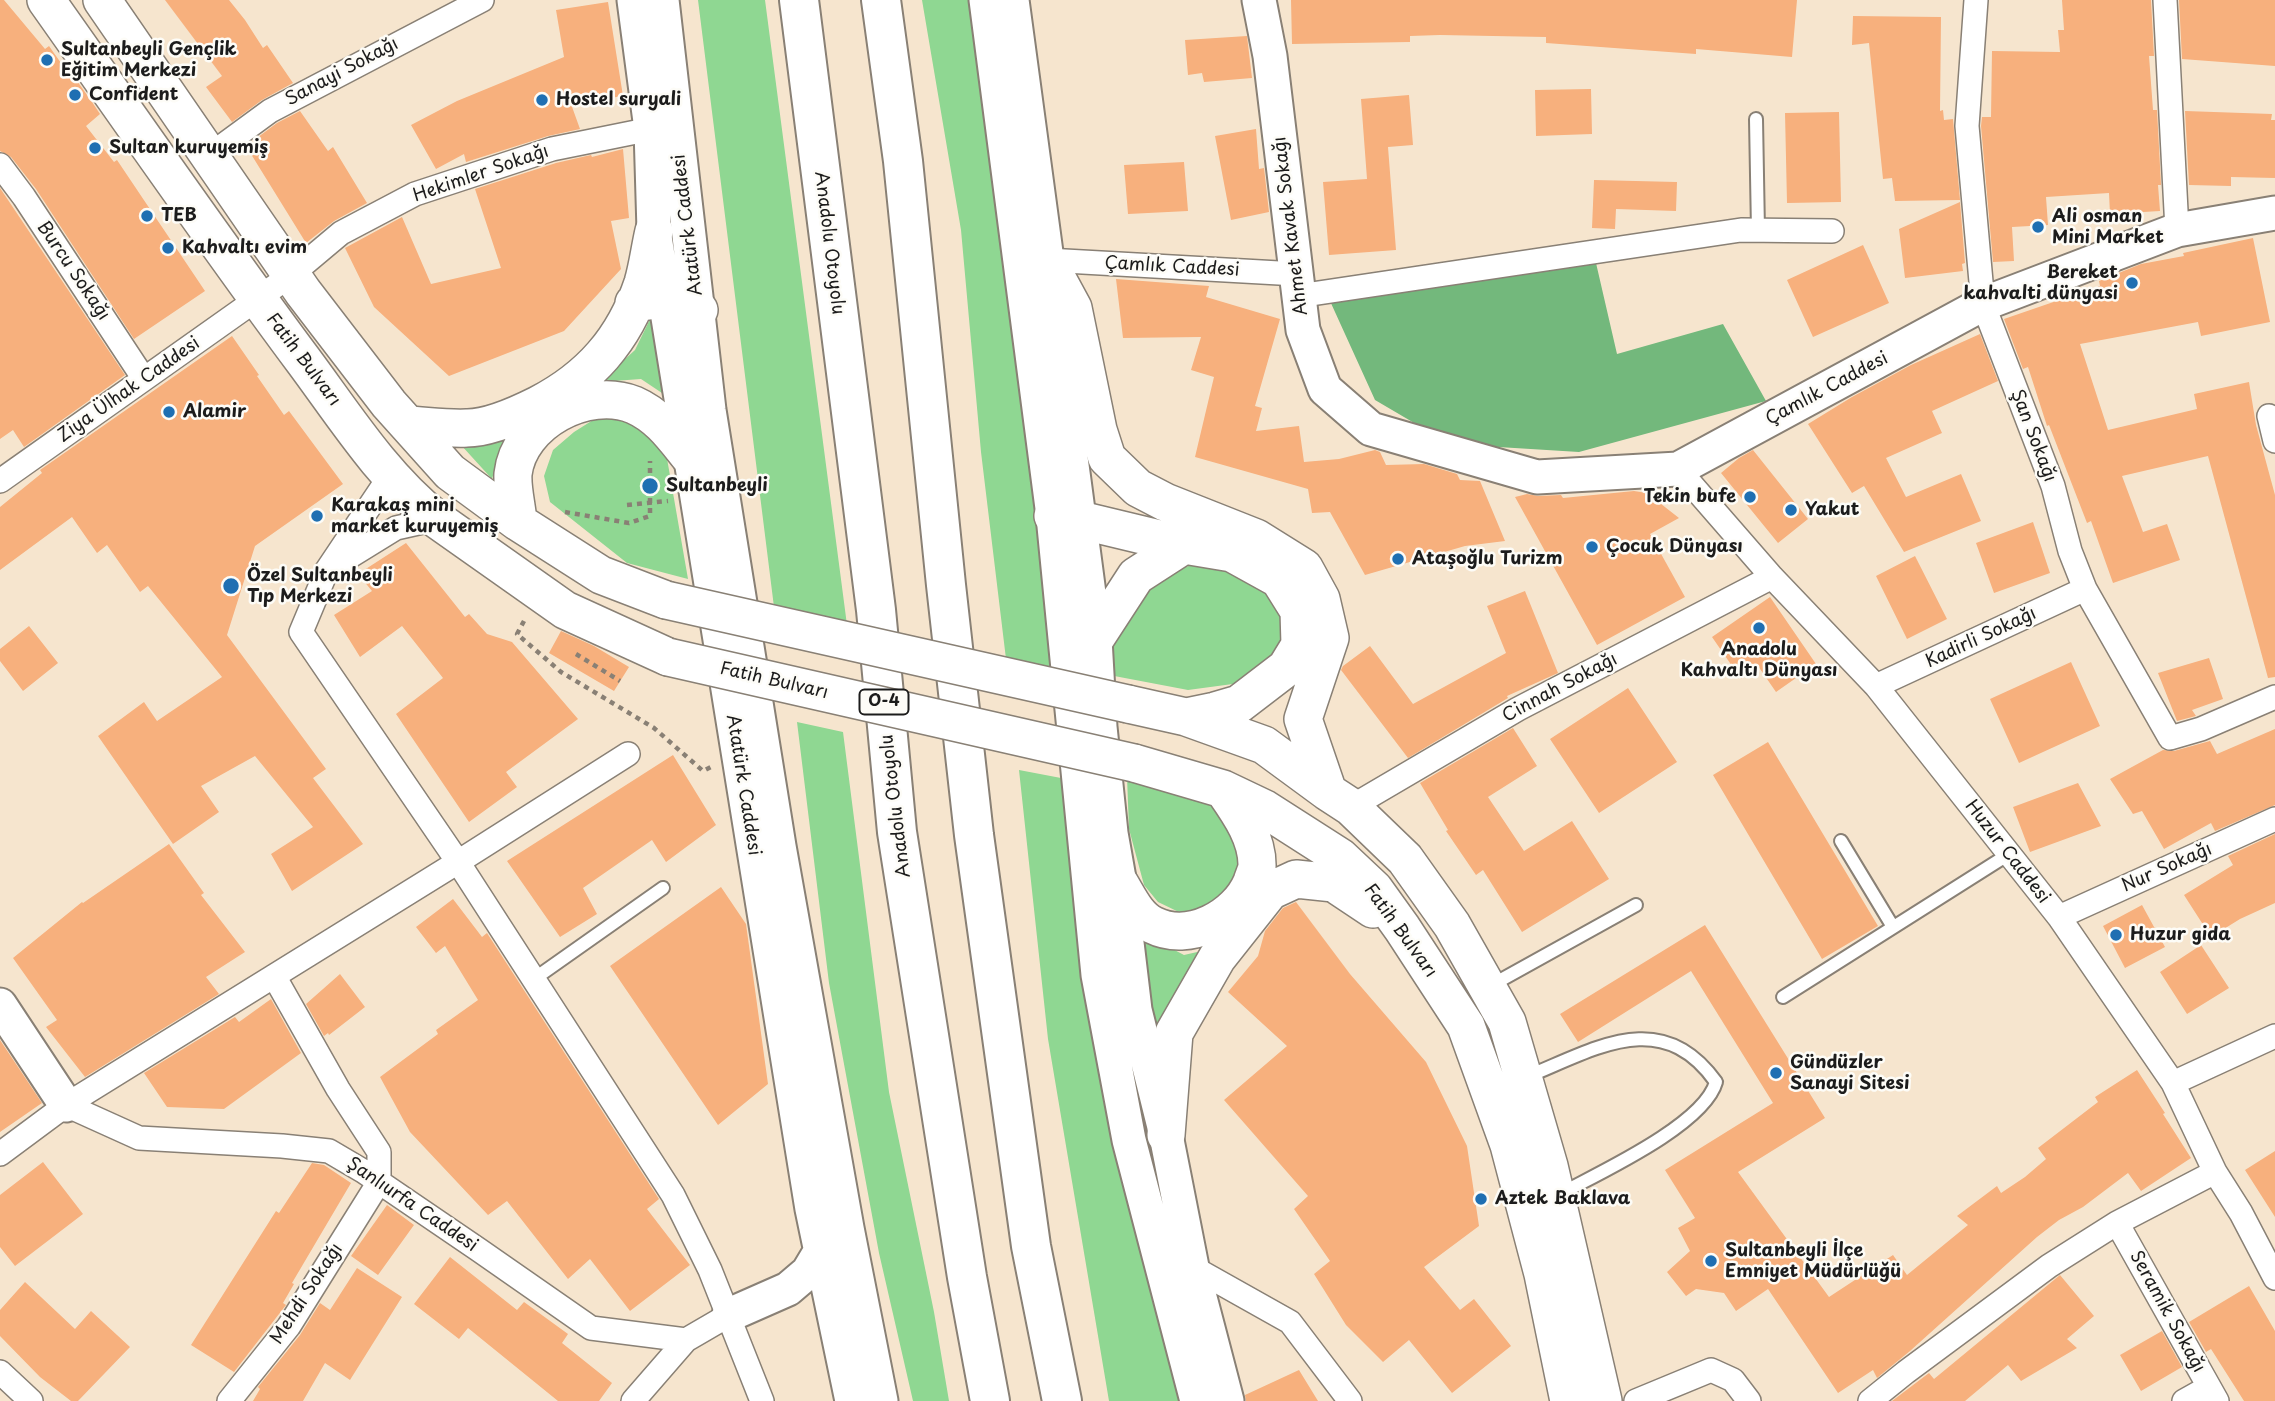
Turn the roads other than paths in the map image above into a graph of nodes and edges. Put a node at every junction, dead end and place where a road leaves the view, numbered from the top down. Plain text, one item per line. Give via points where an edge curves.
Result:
1 (46, 0) edge
2 (102, 0) edge
3 (482, 0) edge
4 (635, 0) edge
5 (662, 0) edge
6 (799, 0) edge
7 (881, 0) edge
8 (986, 0) edge
9 (1012, 0) edge
10 (1259, 0) edge
11 (1976, 0) edge
12 (2165, 0) edge
13 (1756, 119) dead end
14 (651, 130) junction
15 (209, 155) junction
16 (0, 165) edge
17 (2275, 213) edge
18 (2177, 230) junction
19 (654, 231) joint
20 (1758, 231) junction
21 (1832, 231) dead end
22 (1047, 260) junction
23 (291, 275) junction
24 (1298, 285) junction
25 (258, 299) junction
26 (649, 301) junction
27 (1983, 304) junction
28 (699, 310) junction
29 (144, 379) junction
30 (2269, 416) dead end
31 (408, 425) junction
32 (1371, 429) joint
33 (2275, 441) edge
34 (689, 456) junction
35 (1678, 469) junction
36 (390, 476) junction
37 (0, 481) edge
38 (517, 513) junction
39 (1067, 518) junction
40 (436, 519) junction
41 (1184, 545) junction
42 (327, 570) junction
43 (1772, 577) junction
44 (2085, 589) junction
45 (1095, 639) junction
46 (1876, 686) junction
47 (2275, 697) edge
48 (1186, 717) junction
49 (628, 754) dead end
50 (1223, 789) junction
51 (1340, 800) junction
52 (2275, 819) edge
53 (1841, 841) dead end
54 (2009, 854) junction
55 (458, 862) junction
56 (1120, 884) junction
57 (663, 888) dead end
58 (1636, 905) dead end
59 (2059, 917) junction
60 (1893, 927) junction
61 (1402, 928) junction
62 (274, 976) junction
63 (534, 979) junction
64 (1488, 988) junction
65 (1783, 997) dead end
66 (0, 1005) edge
67 (2275, 1036) edge
68 (1524, 1078) junction
69 (2174, 1083) junction
70 (66, 1105) junction
71 (1166, 1135) junction
72 (1129, 1140) junction
73 (0, 1154) edge
74 (2215, 1171) junction
75 (379, 1182) junction
76 (1556, 1196) junction
77 (2117, 1223) junction
78 (820, 1252) junction
79 (1192, 1267) junction
80 (2275, 1278) edge
81 (729, 1315) junction
82 (686, 1340) junction
83 (0, 1372) edge
84 (2213, 1394) edge
85 (31, 1401) edge
86 (229, 1401) edge
87 (633, 1401) edge
88 (762, 1401) edge
89 (852, 1401) edge
90 (881, 1401) edge
91 (990, 1401) edge
92 (1062, 1401) edge
93 (1197, 1401) edge
94 (1227, 1401) edge
95 (1350, 1401) edge
96 (1569, 1401) edge
97 (1603, 1401) edge
98 (1636, 1401) edge
99 (1749, 1401) edge
100 (1870, 1401) edge
101 (2184, 1401) edge

1 - 25 main road, Fatih Bulvarı
2 - 15 main road
3 - 15 street, Sanayi Sokağı via 270,111
4 - 14 street, Atatürk Caddesi
5 - 28 street, Atatürk Caddesi
6 - 91 highway, Anadolu Otoyolu / O-4 via 876,610 897,832
7 - 92 highway via 903,162 974,835 1031,1246
8 - 39 street
9 - 22 street
10 - 24 street, Ahmet Kavak Sokağı
11 - 27 street, Şan Sokağı via 1967,126
12 - 18 street
13 - 20 lane
14 - 19 street, Atatürk Caddesi
14 - 23 street, Hekimler Sokağı via 552,149 415,194 341,233
15 - 23 main road
16 - 29 street, Burcu Sokağı
17 - 18 street, Çamlık Caddesi
18 - 27 street, Çamlık Caddesi
19 - 26 main road via 643,283
20 - 21 street, Çamlık Caddesi
20 - 24 street, Çamlık Caddesi
22 - 24 street, Çamlık Caddesi
22 - 39 street
22 - 51 main road via 1073,308 1107,458 1138,488 1256,538 1304,568 1310,578 1321,599 1330,638 1303,719
23 - 25 street, Hekimler Sokağı
23 - 31 main road
24 - 32 street, Ahmet Kavak Sokağı via 1303,330 1325,389
25 - 29 street, Ziya Ülhak Caddesi
25 - 36 main road, Fatih Bulvarı
26 - 28 main road
26 - 31 main road via 594,367 562,393 518,415 469,428
26 - 34 street, Atatürk Caddesi
27 - 35 street, Çamlık Caddesi
27 - 44 street, Şan Sokağı via 2053,486
28 - 90 street, Atatürk Caddesi via 709,410 779,846
29 - 37 street, Ziya Ülhak Caddesi
30 - 33 street
31 - 38 main road via 450,472
32 - 35 street, Çamlık Caddesi via 1537,477
34 - 38 main road via 663,423 633,405 599,399 566,408 541,423 519,452 513,474
34 - 78 street, Atatürk Caddesi
35 - 43 street, Huzur Caddesi
36 - 40 main road, Fatih Bulvarı
36 - 42 street
38 - 48 main road, bridge via 601,575 666,600
39 - 41 main road
39 - 45 street
39 - 72 street via 1098,975
40 - 42 street via 396,528
40 - 50 main road, Fatih Bulvarı, bridge via 565,610 668,657 1134,763
41 - 45 main road via 1136,576
41 - 48 main road via 1232,553 1279,579 1299,611 1300,645 1286,668 1239,704
42 - 55 street via 301,632
43 - 46 street, Huzur Caddesi
43 - 51 street, Cinnah Sokağı
44 - 46 street, Kadirli Sokağı
44 - 47 street, Şan Sokağı via 2170,738
45 - 56 street via 1111,834
46 - 54 street, Huzur Caddesi
48 - 51 main road via 1264,745
49 - 55 street
50 - 56 main road via 1253,841 1257,869 1248,892 1224,916 1200,928 1175,932 1152,925 1135,910
50 - 61 main road, Fatih Bulvarı via 1265,809 1340,857 1374,889
51 - 64 main road via 1405,859 1452,925
52 - 59 street, Nur Sokağı
53 - 60 lane
54 - 59 street, Huzur Caddesi
54 - 60 lane
55 - 62 street
55 - 63 street
56 - 71 street via 1135,1010
57 - 63 lane
58 - 64 lane
59 - 69 street, Huzur Caddesi
60 - 65 lane
61 - 71 main road via 1335,883 1296,879 1270,891 1217,958 1174,1033
61 - 96 main road, Fatih Bulvarı via 1466,1026 1509,1145 1543,1274
62 - 70 street
62 - 75 street via 379,1152
63 - 81 street via 673,1195
64 - 68 main road via 1507,1021
66 - 70 street
67 - 69 street
68 - 76 main road
68 - 76 lane via 1617,1040 1638,1038 1677,1046 1702,1064 1716,1082 1703,1103 1681,1123
69 - 74 street, Huzur Caddesi
70 - 73 street
70 - 75 street, Şanlıurfa Caddesi via 139,1138 330,1152
71 - 79 street
72 - 79 street via 1144,1159 1164,1237
72 - 93 street
74 - 77 street
74 - 80 street, Huzur Caddesi
75 - 82 street, Şanlıurfa Caddesi via 591,1328
75 - 86 street, Mehdi Sokağı via 289,1326
76 - 97 main road
77 - 84 street, Seramik Sokağı
77 - 100 street via 2049,1266
78 - 81 street via 808,1272 788,1289
78 - 89 street, Atatürk Caddesi
79 - 94 street
79 - 95 street via 1290,1322
81 - 82 street
81 - 88 street
82 - 87 street
83 - 85 street
84 - 101 street
98 - 99 street via 1711,1370 1733,1380

